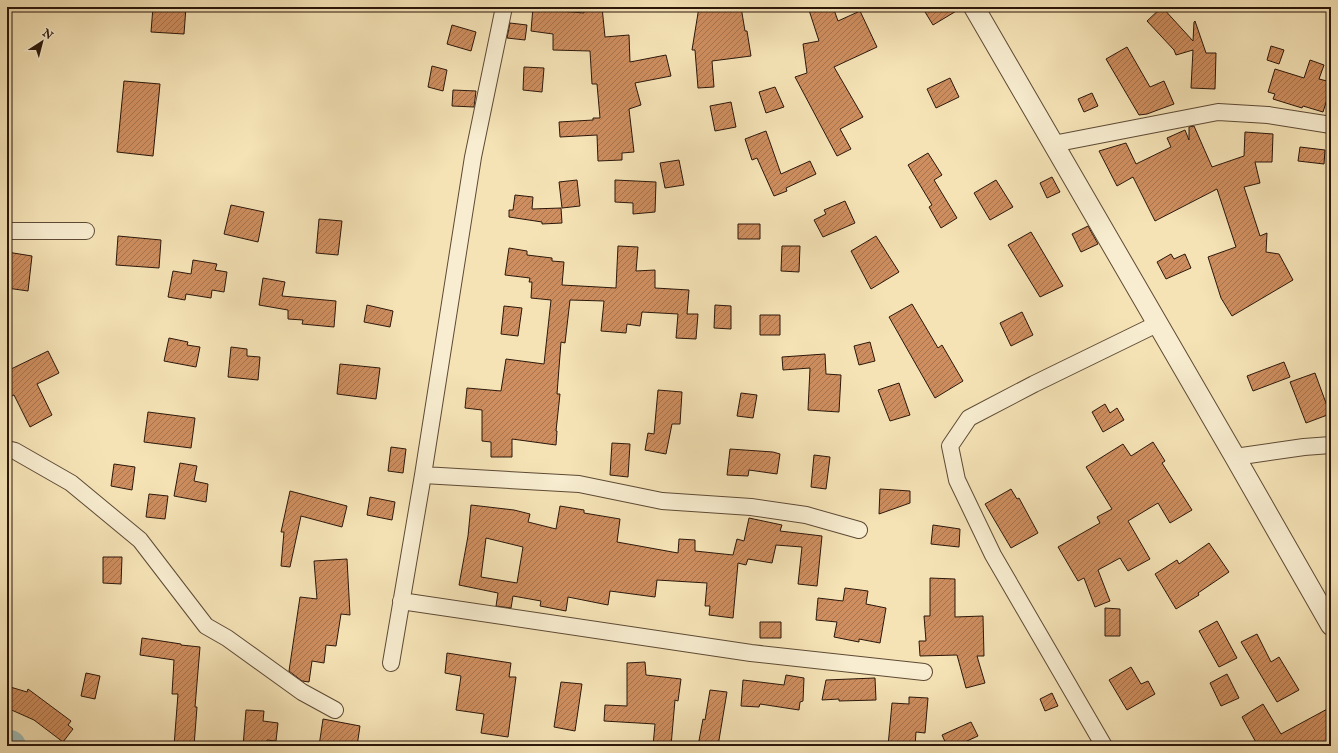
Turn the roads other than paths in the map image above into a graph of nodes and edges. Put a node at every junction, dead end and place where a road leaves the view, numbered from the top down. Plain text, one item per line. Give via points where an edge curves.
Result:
1 (504, 7) edge
2 (974, 7) edge
3 (1331, 125) edge
4 (1053, 144) junction
5 (7, 231) edge
6 (86, 231) dead end
7 (1157, 324) junction
8 (1331, 445) edge
9 (7, 449) edge
10 (1235, 457) junction
11 (423, 475) junction
12 (859, 530) dead end
13 (402, 601) junction
14 (1331, 625) edge
15 (391, 663) dead end
16 (924, 672) dead end
17 (335, 710) dead end
18 (1104, 746) edge

1 - 11 street via 473,157
2 - 4 street
3 - 4 street via 1268,115 1218,112
4 - 7 street
5 - 6 street
7 - 10 street
7 - 18 street via 969,418 950,446 957,480 993,555
8 - 10 street
9 - 17 street via 71,483 140,540 206,626 227,638 302,692
10 - 14 street
11 - 12 street via 579,484 662,501 751,507 806,515
11 - 13 street
13 - 15 street
13 - 16 street via 751,654

